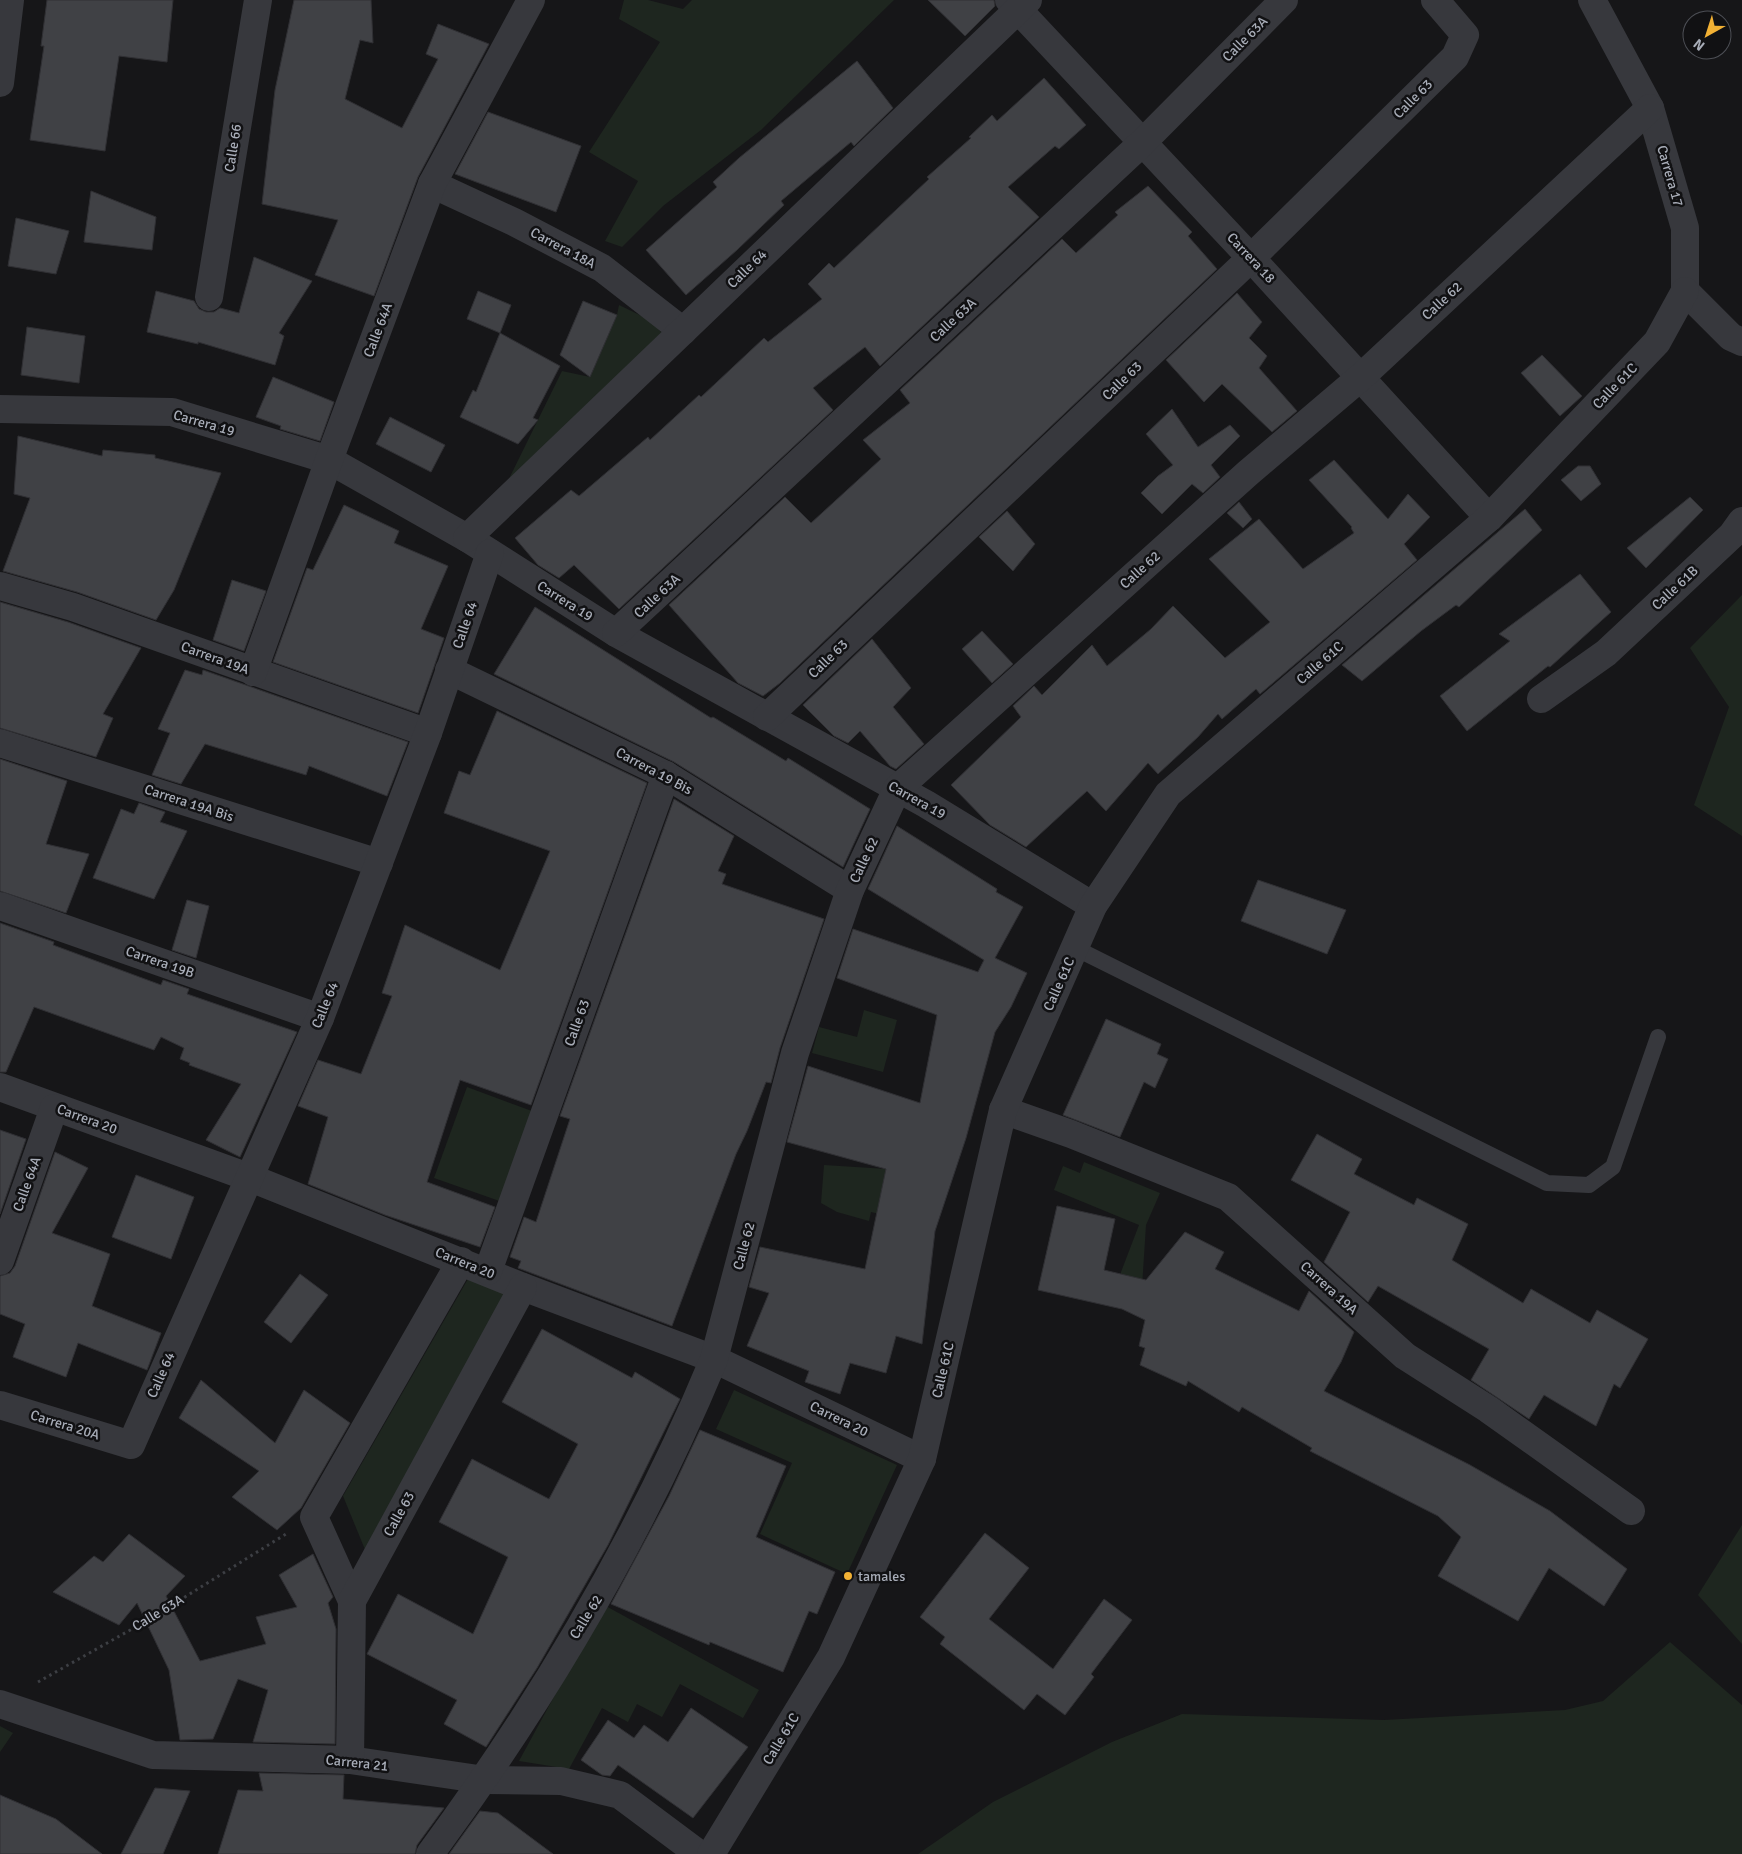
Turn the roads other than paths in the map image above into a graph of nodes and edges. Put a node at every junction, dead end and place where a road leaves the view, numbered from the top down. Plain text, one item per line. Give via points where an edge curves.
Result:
1 (10, 0) edge
2 (258, 0) edge
3 (531, 0) edge
4 (1284, 0) edge
5 (1435, 0) edge
6 (1592, 0) edge
7 (1018, 3) edge
8 (0, 83) edge
9 (1650, 108) junction
10 (1142, 144) junction
11 (432, 184) junction
12 (1251, 258) junction
13 (1686, 291) junction
14 (209, 297) dead end
15 (683, 331) junction
16 (1742, 342) edge
17 (1361, 377) junction
18 (0, 409) edge
19 (329, 460) junction
20 (1490, 518) junction
21 (1742, 521) edge
22 (467, 538) junction
23 (490, 553) junction
24 (0, 586) edge
25 (616, 633) junction
26 (449, 670) junction
27 (253, 672) junction
28 (1541, 699) dead end
29 (767, 717) junction
30 (428, 733) junction
31 (0, 743) edge
32 (666, 775) junction
33 (897, 789) junction
34 (379, 863) junction
35 (850, 890) junction
36 (0, 906) edge
37 (1093, 906) junction
38 (1075, 948) junction
39 (320, 1018) junction
40 (1658, 1037) dead end
41 (0, 1087) edge
42 (54, 1108) junction
43 (1003, 1110) junction
44 (248, 1177) junction
45 (1, 1255) edge
46 (460, 1261) junction
47 (488, 1271) junction
48 (523, 1287) junction
49 (714, 1359) junction
50 (0, 1405) edge
51 (131, 1445) joint
52 (922, 1459) junction
53 (1631, 1511) dead end
54 (352, 1601) junction
55 (0, 1704) edge
56 (350, 1760) junction
57 (485, 1780) junction
58 (430, 1854) edge
59 (699, 1854) edge
60 (712, 1854) edge

1 - 8 street
2 - 14 street, Calle 66
3 - 11 street, Calle 64A
4 - 10 street, Calle 63A
5 - 12 street, Calle 63 via 1465,35 1455,57
6 - 9 street, Carrera 17
7 - 10 street, Carrera 18
7 - 15 street, Calle 64
9 - 13 street, Carrera 17 via 1685,228
9 - 17 street, Calle 62
10 - 12 street, Carrera 18
10 - 25 street, Calle 63A
11 - 15 street, Carrera 18A via 602,268
11 - 19 street, Calle 64A
12 - 17 street, Carrera 18
12 - 29 street, Calle 63
13 - 16 street via 1730,337
13 - 20 street, Calle 61C via 1657,342
15 - 22 street, Calle 64
17 - 20 street, Carrera 18
17 - 33 street, Calle 62 via 1248,473
18 - 19 street, Carrera 19 via 172,412
19 - 22 street, Carrera 19
19 - 27 street, Calle 64A
20 - 37 street, Calle 61C via 1168,794
21 - 28 street, Calle 61B via 1732,535 1606,653
22 - 23 street, Carrera 19
23 - 25 street, Carrera 19
23 - 26 street, Calle 64
24 - 27 street, Carrera 19A via 73,607
25 - 29 street, Carrera 19
26 - 30 street, Calle 64
26 - 32 street, Carrera 19 Bis
27 - 30 street, Carrera 19A
29 - 33 street, Carrera 19
30 - 34 street, Calle 64
31 - 34 street, Carrera 19A Bis
32 - 35 street, Carrera 19 Bis
32 - 47 street, Calle 63
33 - 35 street, Calle 62
33 - 37 street, Carrera 19
34 - 39 street, Calle 64
35 - 49 street, Calle 62 via 795,1053
36 - 39 street, Carrera 19B
37 - 38 street, Calle 61C
38 - 40 lane via 1547,1183 1590,1185 1612,1167
38 - 43 street, Calle 61C
39 - 44 street, Calle 64
41 - 42 street, Carrera 20
42 - 44 street, Carrera 20
42 - 45 street, Calle 64A
43 - 52 street, Calle 61C
43 - 53 street, Carrera 19A via 1228,1197 1405,1356 1488,1409
44 - 46 street, Carrera 20
44 - 51 street, Calle 64
46 - 47 street, Carrera 20
46 - 54 street via 314,1516
47 - 48 street, Carrera 20
48 - 49 street, Carrera 20
48 - 54 street, Calle 63
49 - 52 street, Carrera 20
49 - 57 street, Calle 62 via 603,1589
50 - 51 street, Carrera 20A
52 - 60 street, Calle 61C via 831,1657
54 - 56 street, Calle 63
55 - 56 street, Carrera 21 via 154,1755
56 - 57 street, Carrera 21
57 - 58 street, Calle 62
57 - 59 street, Carrera 21 via 561,1781 620,1795

